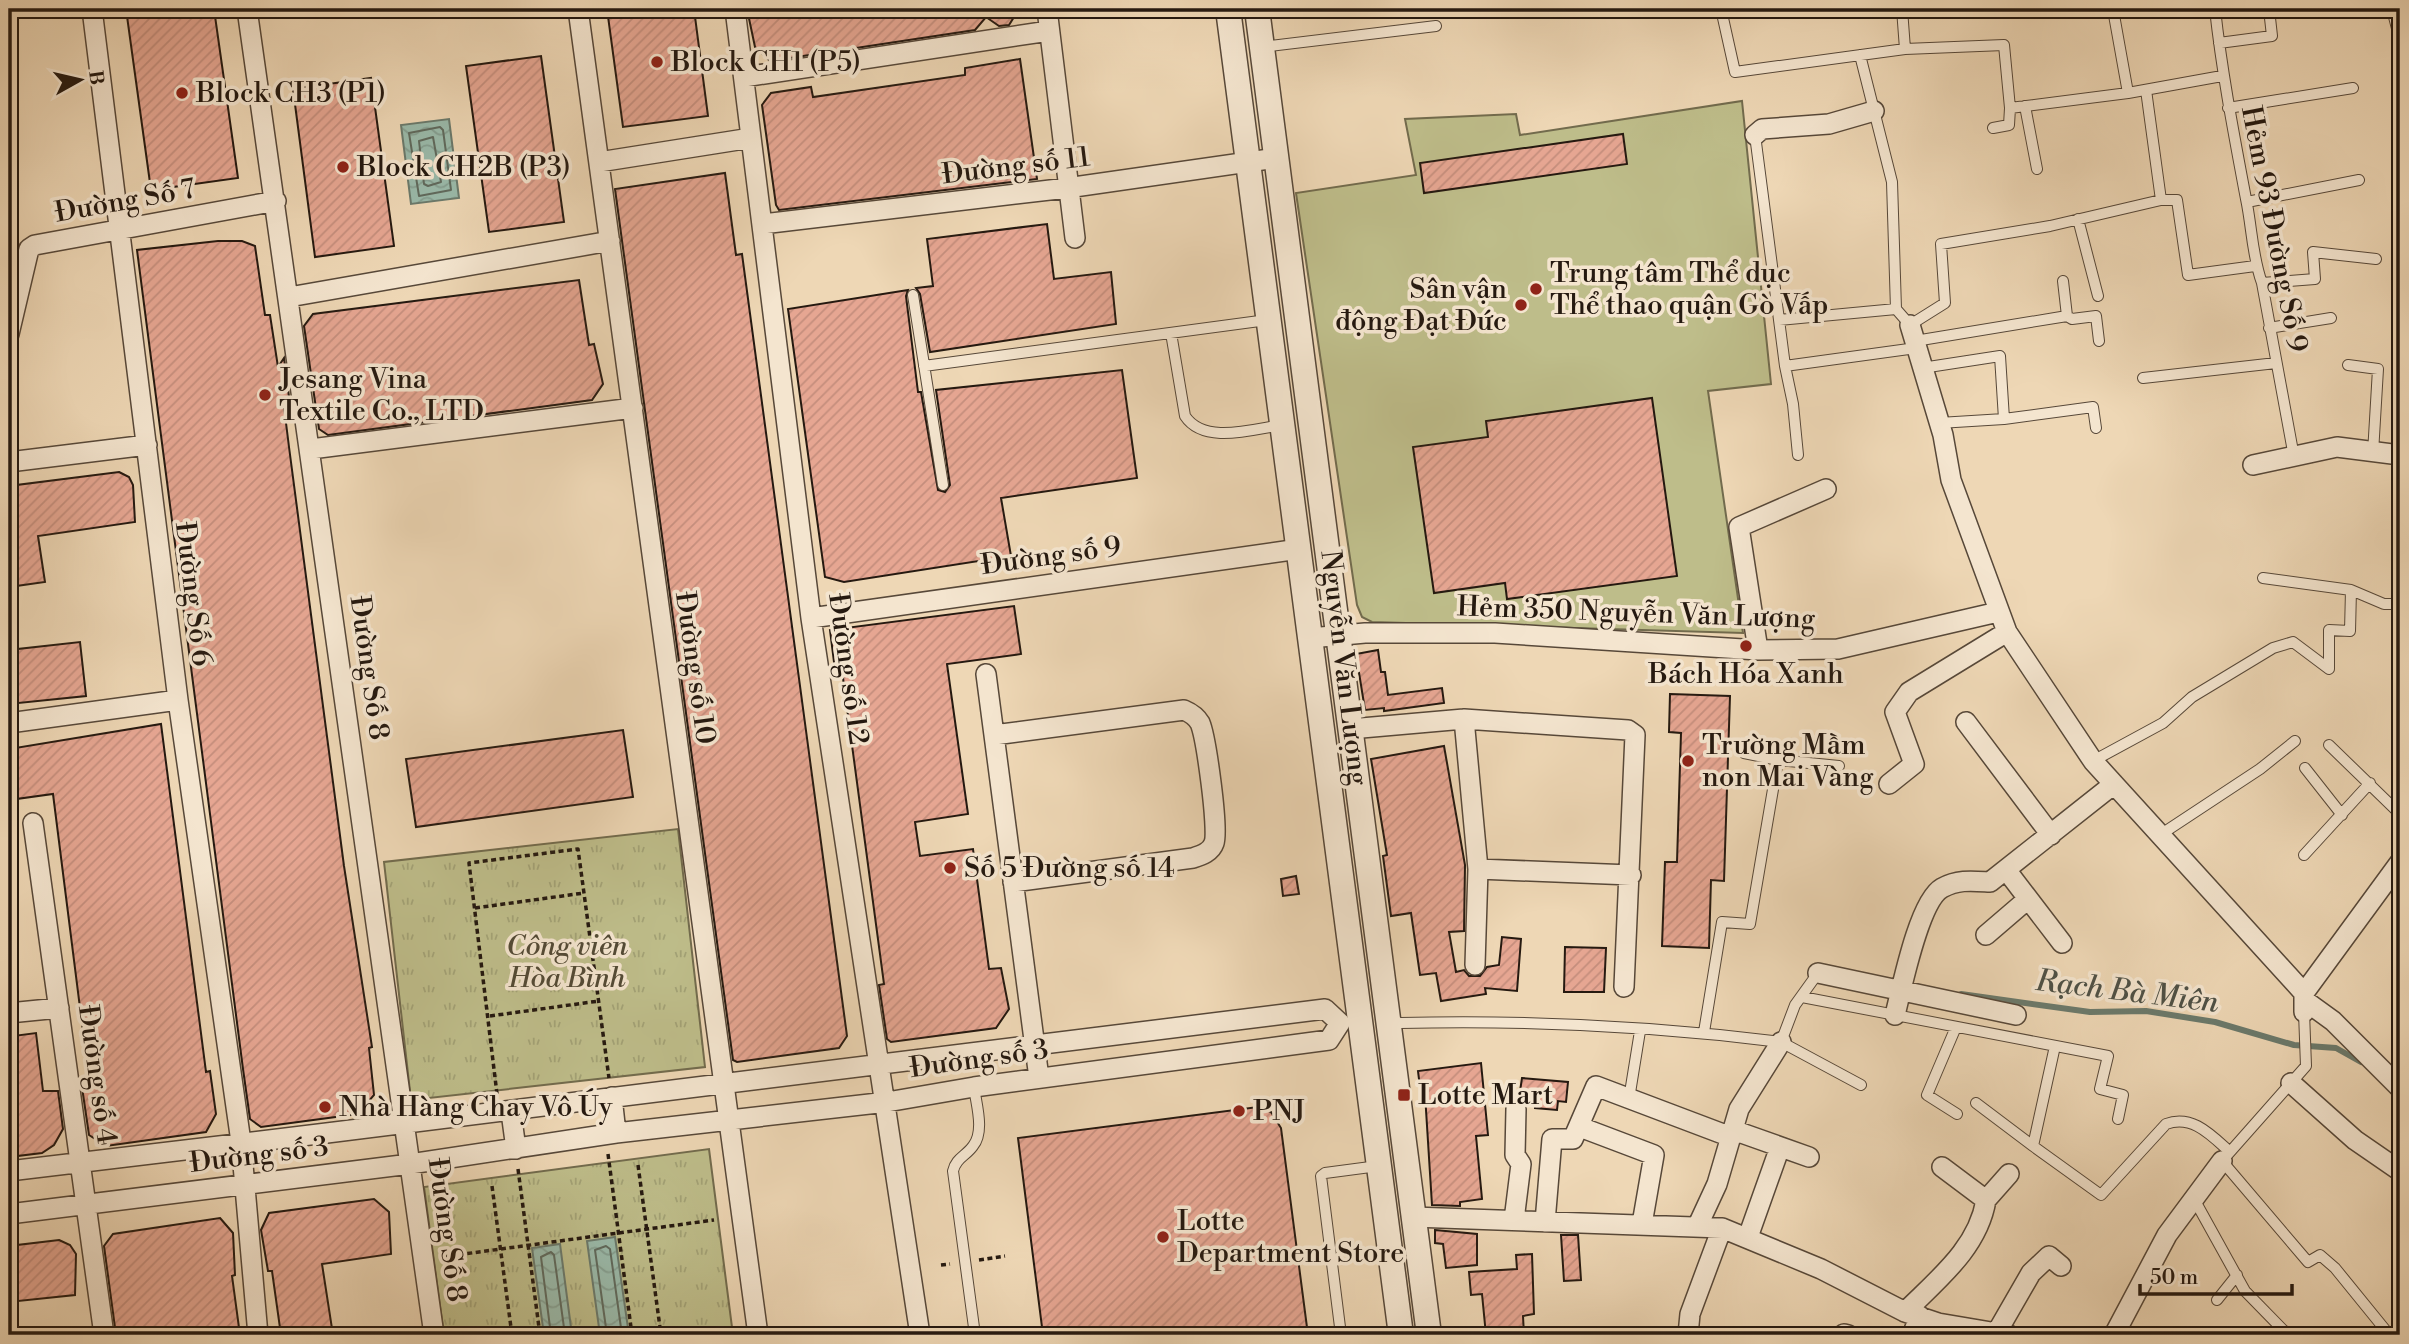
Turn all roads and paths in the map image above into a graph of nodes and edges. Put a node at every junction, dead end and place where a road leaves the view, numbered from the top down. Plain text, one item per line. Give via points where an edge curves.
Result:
1 (92, 9) edge
2 (247, 9) edge
3 (578, 9) edge
4 (735, 9) edge
5 (1047, 9) edge
6 (1228, 9) edge
7 (1257, 9) edge
8 (1721, 9) edge
9 (1902, 9) edge
10 (2215, 9) edge
11 (2269, 9) edge
12 (2392, 9) edge
13 (2114, 15) dead end
14 (1436, 26) dead end
15 (1049, 31) junction
16 (2400, 40) edge
17 (2219, 43) junction
18 (1262, 47) junction
19 (1905, 49) junction
20 (1860, 55) junction
21 (2222, 76) junction
22 (744, 77) junction
23 (2353, 88) dead end
24 (2146, 90) junction
25 (2128, 93) junction
26 (2025, 106) junction
27 (2010, 108) junction
28 (2228, 108) junction
29 (1874, 111) junction
30 (1993, 128) dead end
31 (1755, 135) joint
32 (751, 138) junction
33 (1276, 158) junction
34 (599, 162) junction
35 (1248, 162) junction
36 (2037, 169) dead end
37 (2359, 180) dead end
38 (1067, 188) junction
39 (2161, 200) junction
40 (276, 201) junction
41 (2247, 202) junction
42 (2078, 219) junction
43 (762, 224) junction
44 (119, 230) junction
45 (1075, 238) dead end
46 (610, 241) junction
47 (2376, 260) dead end
48 (2255, 266) junction
49 (2063, 281) dead end
50 (2262, 283) junction
51 (914, 295) dead end
52 (2098, 296) dead end
53 (289, 297) junction
54 (1896, 309) junction
55 (2067, 316) junction
56 (2331, 318) dead end
57 (1269, 320) junction
58 (1779, 320) junction
59 (2269, 328) junction
60 (1171, 333) junction
61 (9, 334) edge
62 (1914, 338) junction
63 (2099, 341) dead end
64 (2276, 363) junction
65 (2348, 365) dead end
66 (924, 366) junction
67 (1785, 366) junction
68 (1922, 368) junction
69 (2143, 378) dead end
70 (633, 408) junction
71 (2004, 419) junction
72 (1939, 422) junction
73 (1282, 425) junction
74 (2096, 428) dead end
75 (147, 445) junction
76 (311, 449) junction
77 (2373, 453) junction
78 (1798, 455) dead end
79 (2400, 455) edge
80 (2294, 457) junction
81 (9, 462) edge
82 (2253, 465) dead end
83 (943, 485) dead end
84 (1826, 489) dead end
85 (1299, 549) junction
86 (2263, 579) dead end
87 (2351, 590) junction
88 (2400, 604) edge
89 (1998, 612) junction
90 (811, 618) junction
91 (2007, 632) junction
92 (1338, 635) junction
93 (1310, 638) junction
94 (1758, 650) junction
95 (986, 674) dead end
96 (178, 700) junction
97 (1464, 719) junction
98 (1966, 722) dead end
99 (9, 723) edge
100 (1350, 729) junction
101 (994, 735) junction
102 (2295, 741) dead end
103 (2329, 745) dead end
104 (1744, 753) dead end
105 (1778, 760) junction
106 (2093, 761) junction
107 (1839, 766) dead end
108 (2305, 768) dead end
109 (1889, 783) dead end
110 (2370, 783) junction
111 (2114, 784) junction
112 (2400, 814) edge
113 (2342, 815) junction
114 (33, 823) dead end
115 (2051, 835) junction
116 (2160, 835) junction
117 (2304, 855) dead end
118 (2400, 863) edge
119 (1478, 869) junction
120 (2007, 871) junction
121 (1631, 876) junction
122 (1013, 882) junction
123 (584, 893) junction
124 (2028, 899) junction
125 (475, 908) junction
126 (1986, 935) dead end
127 (2062, 943) dead end
128 (1475, 965) dead end
129 (1818, 973) joint
130 (1624, 986) dead end
131 (1901, 991) junction
132 (1802, 997) junction
133 (599, 1001) junction
134 (2304, 1002) junction
135 (59, 1008) junction
136 (9, 1013) edge
137 (1895, 1014) junction
138 (2016, 1015) dead end
139 (489, 1016) junction
140 (1388, 1018) junction
141 (1350, 1022) junction
142 (1956, 1027) junction
143 (1640, 1031) junction
144 (1703, 1032) junction
145 (1781, 1042) junction
146 (2055, 1046) junction
147 (1035, 1047) junction
148 (878, 1063) junction
149 (1039, 1078) junction
150 (722, 1083) junction
151 (2291, 1083) junction
152 (1861, 1085) dead end
153 (974, 1087) junction
154 (2400, 1088) edge
155 (612, 1097) junction
156 (1629, 1101) junction
157 (887, 1102) junction
158 (1976, 1103) dead end
159 (1516, 1109) dead end
160 (505, 1113) junction
161 (1957, 1114) dead end
162 (2118, 1119) dead end
163 (727, 1121) junction
164 (403, 1124) junction
165 (1580, 1127) junction
166 (611, 1134) junction
167 (1732, 1134) junction
168 (241, 1142) junction
169 (2033, 1146) junction
170 (1780, 1147) junction
171 (516, 1149) junction
172 (2226, 1156) junction
173 (1809, 1157) dead end
174 (80, 1162) junction
175 (410, 1164) junction
176 (638, 1165) dead end
177 (1379, 1166) junction
178 (1942, 1167) dead end
179 (9, 1171) edge
180 (2400, 1171) edge
181 (2009, 1174) dead end
182 (247, 1185) junction
183 (492, 1186) dead end
184 (2194, 1199) junction
185 (1986, 1200) junction
186 (87, 1206) junction
187 (9, 1214) edge
188 (1413, 1217) junction
189 (714, 1220) dead end
190 (1514, 1220) junction
191 (1545, 1222) junction
192 (1642, 1224) junction
193 (1698, 1226) junction
194 (1722, 1228) junction
195 (646, 1229) junction
196 (618, 1233) junction
197 (1748, 1237) junction
198 (528, 1245) junction
199 (501, 1249) junction
200 (436, 1258) dead end
201 (2061, 1266) dead end
202 (2238, 1275) junction
203 (2217, 1300) dead end
204 (1912, 1314) junction
205 (2388, 1332) dead end
206 (2120, 1333) edge
207 (729, 1334) edge
208 (2003, 1334) edge
209 (104, 1335) edge
210 (258, 1335) edge
211 (434, 1335) edge
212 (512, 1335) edge
213 (540, 1335) edge
214 (632, 1335) edge
215 (661, 1335) edge
216 (722, 1335) edge
217 (758, 1335) edge
218 (920, 1335) edge
219 (975, 1335) edge
220 (1342, 1335) edge
221 (1401, 1335) edge
222 (1429, 1335) edge
223 (1688, 1335) edge
224 (1912, 1335) edge
225 (2288, 1335) edge

1 - 44 street, Đường Số 6
2 - 40 street, Đường Số 8
3 - 34 street, Đường số 10
4 - 22 street, Đường số 12
5 - 15 street
6 - 35 street, Nguyễn Văn Lượng
7 - 18 street, Nguyễn Văn Lượng
8 - 20 lane via 1735,72
9 - 19 lane
10 - 17 lane, Hẻm 93 Đường Số 9
11 - 17 lane via 2272,36
12 - 16 lane
13 - 25 lane
14 - 18 lane
15 - 22 street
15 - 38 street
17 - 21 lane, Hẻm 93 Đường Số 9
18 - 33 street, Nguyễn Văn Lượng
19 - 20 lane
19 - 27 lane via 2004,45
20 - 29 lane
21 - 24 lane
21 - 28 lane, Hẻm 93 Đường Số 9
22 - 32 street, Đường số 12
23 - 28 lane
24 - 25 lane
24 - 39 lane
25 - 26 lane
26 - 27 lane
26 - 36 lane
27 - 30 lane via 2009,125
28 - 41 lane, Hẻm 93 Đường Số 9
29 - 31 street via 1829,124 1762,129
29 - 54 lane via 1892,182
31 - 58 lane
32 - 34 street
32 - 43 street, Đường số 12
33 - 35 street, Đường số 11
33 - 92 street, Nguyễn Văn Lượng
34 - 46 street, Đường số 10
35 - 38 street, Đường số 11
35 - 57 street, Nguyễn Văn Lượng
37 - 41 lane
38 - 43 street, Đường số 11
38 - 45 street
39 - 42 lane
39 - 48 lane via 2177,200 2188,275
40 - 44 street, Đường Số 7
40 - 53 street, Đường Số 8
41 - 48 lane, Hẻm 93 Đường Số 9
42 - 52 lane
42 - 62 lane via 1941,244 1945,303
43 - 90 street, Đường số 12
44 - 61 street, Đường Số 7 via 29,249
44 - 75 street, Đường Số 6
46 - 53 street
46 - 70 street, Đường số 10
47 - 50 lane via 2313,253 2315,279
48 - 50 lane, Hẻm 93 Đường Số 9
49 - 55 lane
50 - 59 lane, Hẻm 93 Đường Số 9
51 - 66 lane
53 - 76 street, Đường Số 8
54 - 58 lane
54 - 62 lane
55 - 62 lane
55 - 63 lane via 2072,320 2096,316
56 - 59 lane
57 - 60 lane
57 - 73 street, Nguyễn Văn Lượng
58 - 67 lane
59 - 64 lane, Hẻm 93 Đường Số 9
60 - 66 lane
60 - 73 lane via 1185,416 1192,427 1231,432
62 - 67 lane
62 - 68 street
64 - 69 lane
64 - 80 lane, Hẻm 93 Đường Số 9
65 - 77 lane via 2378,369
66 - 83 lane
67 - 78 lane
68 - 71 lane via 2000,356
68 - 72 street
70 - 76 street
70 - 150 street, Đường số 10
71 - 72 lane
71 - 74 lane via 2093,407
72 - 89 street via 1951,480
73 - 85 street, Nguyễn Văn Lượng
75 - 81 street
75 - 96 street, Đường Số 6
76 - 164 street, Đường Số 8
77 - 79 street
77 - 80 street via 2337,447
80 - 82 street
84 - 94 street via 1740,527
85 - 90 street, Đường số 9
85 - 93 street, Nguyễn Văn Lượng
86 - 87 lane
87 - 88 lane via 2384,604
87 - 106 lane via 2350,631 2329,630 2329,669 2292,642 2273,648 2192,697 2163,723
89 - 91 street
89 - 94 street, Hẻm 350 Nguyễn Văn Lượng via 1838,649
90 - 148 street, Đường số 12
91 - 106 street
91 - 109 street via 1909,692 1895,712 1914,764
92 - 93 street, Hẻm 350 Nguyễn Văn Lượng
92 - 94 street, Hẻm 350 Nguyễn Văn Lượng via 1495,634
92 - 100 street, Nguyễn Văn Lượng
93 - 141 street, Nguyễn Văn Lượng
95 - 101 street
96 - 99 street
96 - 168 street, Đường Số 6
97 - 100 street
97 - 119 street
97 - 121 street via 1628,730 1635,735
98 - 115 street
100 - 140 street, Nguyễn Văn Lượng
101 - 122 street
101 - 122 street via 1184,710 1199,721 1205,746 1216,833 1207,852 1193,858
102 - 116 lane
103 - 110 lane
104 - 105 lane
105 - 107 lane
105 - 144 lane via 1750,923 1721,922
106 - 111 street
108 - 113 lane
110 - 112 lane
110 - 113 lane
111 - 115 street
111 - 116 street
113 - 117 lane
114 - 135 street, Đường số 4
115 - 120 street
116 - 134 street
118 - 134 street via 2375,893
119 - 121 street
119 - 128 street
120 - 124 street
120 - 131 street via 1990,882 1962,880 1940,889 1921,919
121 - 130 street
122 - 147 street
123 - 125 path
123 - 125 path via 578,849 469,863
123 - 133 path
124 - 126 street
124 - 127 street
125 - 139 path
129 - 131 street
129 - 132 lane
131 - 137 street
131 - 138 street
132 - 137 lane
132 - 145 lane
133 - 139 path
133 - 155 path
134 - 151 lane via 2306,1066
134 - 154 street via 2333,1021
135 - 136 street
135 - 174 street, Đường số 4
137 - 142 lane
139 - 160 path
140 - 141 street
140 - 143 lane via 1400,1023 1552,1023
140 - 188 street, Nguyễn Văn Lượng
141 - 147 street, Đường số 3 via 1325,1009
141 - 149 street, Đường số 3 via 1329,1040
141 - 177 street, Nguyễn Văn Lượng
142 - 146 lane
142 - 161 lane via 1927,1095
143 - 144 lane
143 - 156 lane
144 - 145 lane
145 - 152 lane
145 - 167 street via 1739,1109
146 - 162 lane via 2108,1056 2100,1089 2123,1095
146 - 169 lane
147 - 148 street, Đường số 3
147 - 149 street
148 - 150 street, Đường số 3
148 - 157 street, Đường số 12
149 - 153 street, Đường số 3
150 - 155 street, Đường số 3
150 - 163 street, Đường số 10
151 - 172 lane
151 - 180 street via 2355,1140
153 - 157 street, Đường số 3
153 - 219 lane via 979,1136 955,1162 953,1171
155 - 160 street, Đường số 3
155 - 166 street
156 - 165 street via 1599,1086 1593,1088
156 - 167 street
157 - 163 street, Đường số 3
157 - 218 street, Đường số 12
158 - 169 lane
159 - 190 street via 1515,1155 1521,1164
160 - 164 street, Đường số 3
160 - 171 street
163 - 166 street, Đường số 3
163 - 217 street, Đường số 10
164 - 168 street, Đường số 3
164 - 175 street, Đường Số 8
165 - 191 street via 1570,1141 1552,1139
165 - 192 street via 1654,1155
166 - 171 street, Đường số 3
166 - 196 path
167 - 170 street
167 - 193 street
168 - 174 street, Đường số 3
168 - 182 street, Đường Số 6
169 - 172 lane via 2101,1195 2166,1124 2178,1119 2192,1122
170 - 173 street
170 - 197 street
171 - 175 street, Đường số 3
171 - 198 path
172 - 184 street
172 - 205 lane via 2308,1262 2320,1255 2335,1268
174 - 179 street, Đường số 3
174 - 186 street, Đường số 4
175 - 182 street, Đường số 3
175 - 211 street, Đường Số 8
176 - 195 path
177 - 220 lane via 1321,1176
177 - 221 street, Nguyễn Văn Lượng
178 - 185 street
181 - 185 street
182 - 186 street, Đường số 3
182 - 210 street
183 - 199 path
184 - 202 lane
184 - 206 street via 2156,1255
185 - 204 street via 1982,1224
186 - 187 street, Đường số 3
186 - 209 street, Đường số 4
188 - 190 street
188 - 222 street, Nguyễn Văn Lượng
189 - 195 path
190 - 191 street
191 - 192 street
192 - 193 street
193 - 194 street
194 - 197 street
194 - 223 street via 1690,1314
195 - 196 path
195 - 215 path
196 - 198 path
196 - 214 path
197 - 204 street
198 - 199 path
198 - 213 path
199 - 200 path
199 - 212 path
201 - 208 street via 2049,1256 2031,1273
202 - 203 lane
202 - 225 lane via 2245,1291
204 - 208 street
204 - 224 street
207 - 216 path

